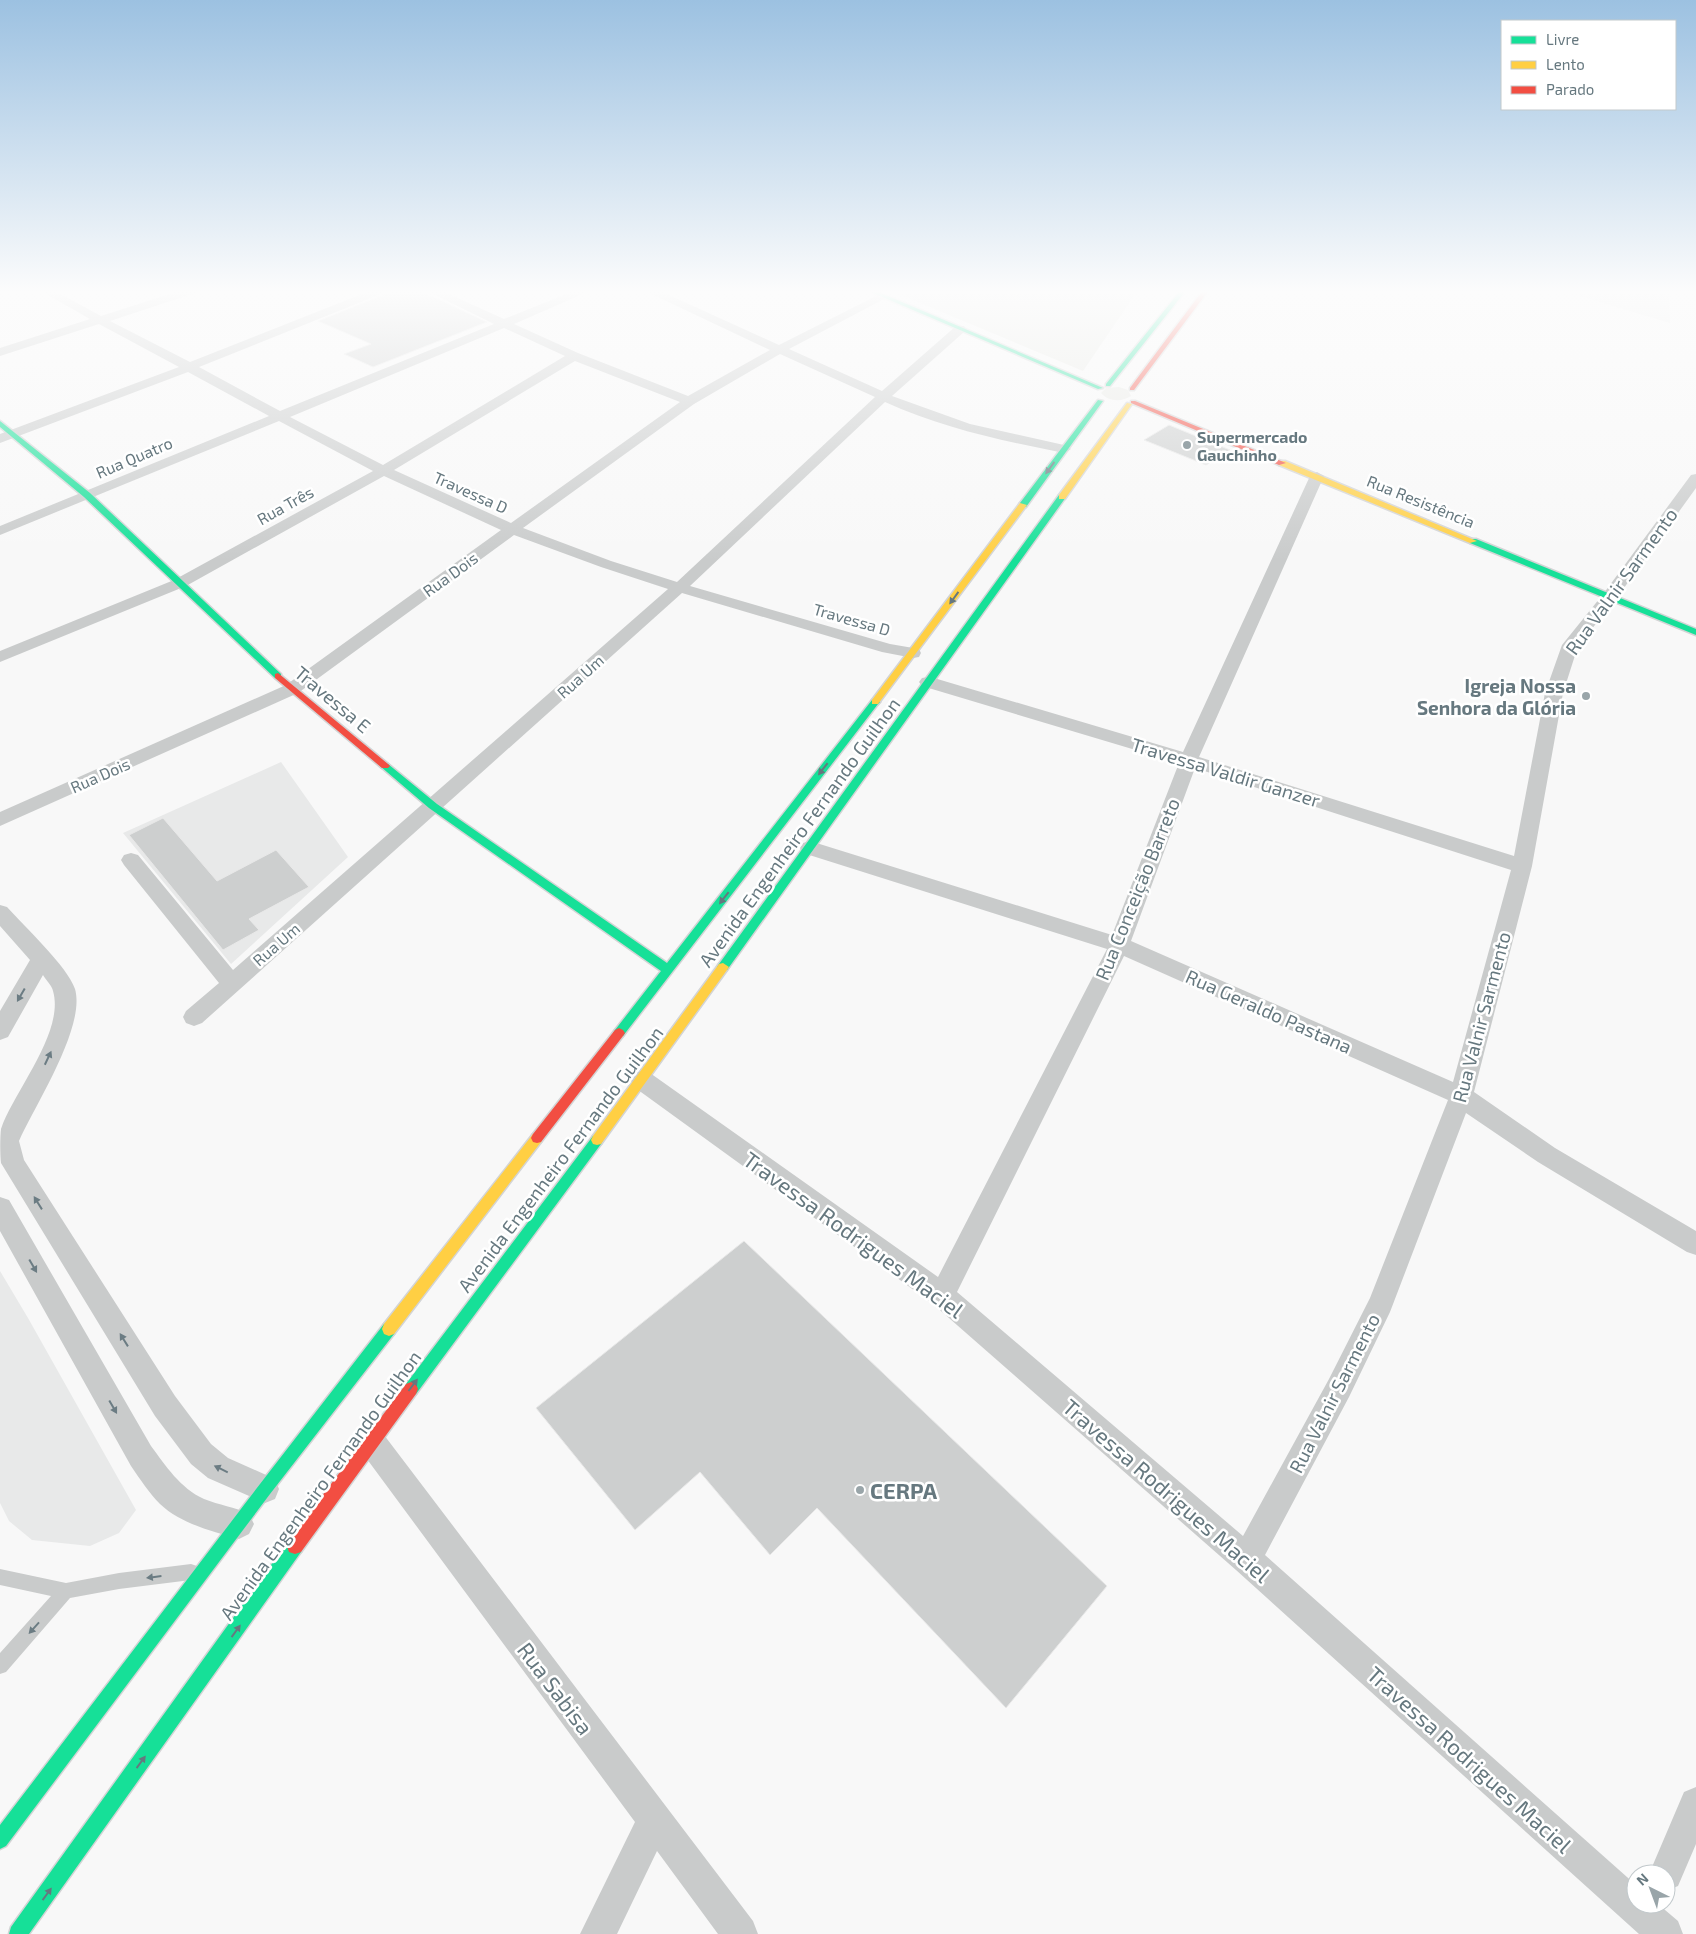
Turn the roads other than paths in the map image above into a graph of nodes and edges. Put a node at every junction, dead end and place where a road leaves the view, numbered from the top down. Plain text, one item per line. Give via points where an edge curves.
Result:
1 (154, 380) edge
2 (213, 380) edge
3 (364, 380) edge
4 (534, 380) edge
5 (636, 380) edge
6 (725, 380) edge
7 (847, 380) edge
8 (902, 380) edge
9 (1087, 380) edge
10 (1109, 380) edge
11 (1139, 380) edge
12 (1104, 387) junction
13 (1132, 389) junction
14 (883, 397) junction
15 (689, 401) junction
16 (1108, 403) junction
17 (1131, 403) junction
18 (277, 416) junction
19 (0, 423) edge
20 (14, 434) junction
21 (0, 439) edge
22 (1064, 449) junction
23 (383, 471) junction
24 (1316, 476) junction
25 (1696, 478) edge
26 (87, 495) junction
27 (512, 529) junction
28 (0, 530) edge
29 (180, 583) junction
30 (680, 587) junction
31 (1610, 596) junction
32 (1696, 632) edge
33 (913, 653) junction
34 (0, 657) edge
35 (928, 682) junction
36 (292, 689) junction
37 (1189, 760) junction
38 (433, 806) junction
39 (0, 820) edge
40 (810, 848) junction
41 (131, 860) dead end
42 (1522, 866) junction
43 (0, 912) edge
44 (1119, 945) junction
45 (42, 958) junction
46 (668, 970) junction
47 (231, 983) junction
48 (194, 1017) dead end
49 (0, 1031) edge
50 (642, 1080) junction
51 (1461, 1096) junction
52 (4, 1142) edge
53 (0, 1208) edge
54 (1696, 1244) edge
55 (942, 1295) junction
56 (372, 1441) junction
57 (265, 1489) junction
58 (239, 1524) junction
59 (1247, 1559) junction
60 (203, 1571) junction
61 (0, 1577) edge
62 (66, 1591) junction
63 (0, 1666) edge
64 (1696, 1804) edge
65 (654, 1820) junction
66 (0, 1840) edge
67 (1670, 1864) edge
68 (1652, 1922) edge
69 (18, 1934) edge
70 (598, 1934) edge
71 (740, 1934) edge

1 - 20 street
2 - 18 street, Travessa D
3 - 18 street, Rua Quatro
4 - 23 street, Rua Três
5 - 15 street
6 - 15 street, Rua Dois
7 - 14 street
8 - 14 street, Rua Um
9 - 12 main road
10 - 12 main road
11 - 13 main road
12 - 13 main road
12 - 16 main road via 1094,394
13 - 17 main road via 1138,396
14 - 22 street via 964,427
14 - 30 street, Rua Um
15 - 27 street, Rua Dois
16 - 17 main road
16 - 22 main road, Avenida Engenheiro Fernando Guilhon
17 - 24 main road, Rua Resistência
17 - 35 main road, Avenida Engenheiro Fernando Guilhon
18 - 23 street, Travessa D
18 - 26 street, Rua Quatro
19 - 20 main road, Travessa E
20 - 21 street
20 - 26 main road, Travessa E
22 -> 33 main road, Avenida Engenheiro Fernando Guilhon
23 - 27 street, Travessa D
23 - 29 street, Rua Três
24 - 31 main road, Rua Resistência
24 - 37 street, Rua Conceição Barreto
25 - 31 street, Rua Valnir Sarmento
26 - 28 street, Rua Quatro
26 - 29 main road, Travessa E
27 - 30 street, Travessa D via 590,559
27 - 36 street, Rua Dois
29 - 34 street, Rua Três
29 - 36 main road, Travessa E
30 - 33 street, Travessa D
30 - 38 street, Rua Um
31 - 32 main road, Rua Resistência
31 - 42 street, Rua Valnir Sarmento via 1570,645 1562,666 1554,693
33 -> 46 main road, Avenida Engenheiro Fernando Guilhon
35 - 37 street, Travessa Valdir Ganzer
35 - 40 main road, Avenida Engenheiro Fernando Guilhon
36 - 38 main road, Travessa E
36 - 39 street, Rua Dois
37 - 42 street, Travessa Valdir Ganzer
37 - 44 street, Rua Conceição Barreto
38 - 46 main road, Travessa E
38 - 47 street, Rua Um
40 - 44 street, Rua Geraldo Pastana
40 - 50 main road, Avenida Engenheiro Fernando Guilhon
41 - 47 street
42 - 51 street, Rua Valnir Sarmento
43 - 45 street
44 - 51 street, Rua Geraldo Pastana
44 - 55 street, Rua Conceição Barreto
45 -> 49 street
52 -> 45 street via 62,1026 66,1006 64,989
46 - 57 main road, Avenida Engenheiro Fernando Guilhon
47 - 48 street, Rua Um
50 - 55 street, Travessa Rodrigues Maciel
56 -> 50 main road, Avenida Engenheiro Fernando Guilhon
51 - 54 street, Rua Geraldo Pastana via 1550,1158
51 - 59 street, Rua Valnir Sarmento via 1381,1303
57 -> 52 street via 210,1464 164,1406 12,1162
53 -> 58 street via 141,1456 182,1503
55 - 59 street, Travessa Rodrigues Maciel
56 - 65 street, Rua Sabisa
69 -> 56 main road, Avenida Engenheiro Fernando Guilhon
57 - 58 main road, Avenida Engenheiro Fernando Guilhon
58 - 60 main road, Avenida Engenheiro Fernando Guilhon
59 - 68 street, Travessa Rodrigues Maciel
60 -> 62 lane
60 - 66 main road, Avenida Engenheiro Fernando Guilhon
61 - 62 lane
62 -> 63 lane
64 - 67 street
65 - 70 street
65 - 71 street, Rua Sabisa

